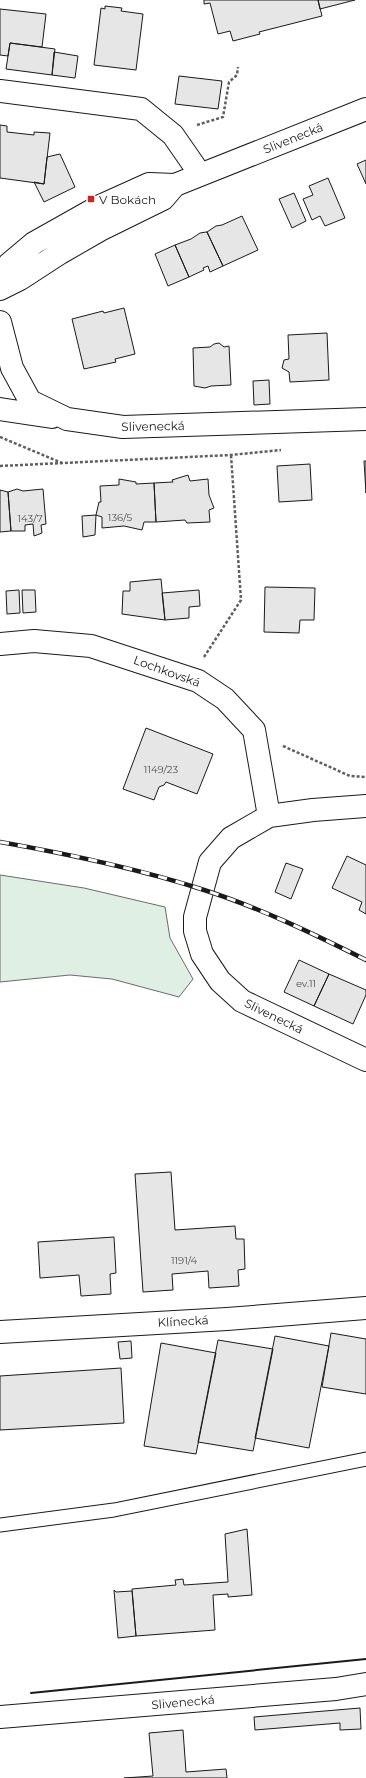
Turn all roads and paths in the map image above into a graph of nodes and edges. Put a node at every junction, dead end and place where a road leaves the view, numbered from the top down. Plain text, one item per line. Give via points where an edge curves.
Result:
1 (238, 67) dead end
2 (0, 91) edge
3 (366, 108) edge
4 (206, 121) dead end
5 (200, 174) junction
6 (175, 185) junction
7 (0, 276) edge
8 (0, 289) edge
9 (0, 322) edge
10 (0, 409) edge
11 (67, 419) junction
12 (366, 419) edge
13 (0, 436) edge
14 (286, 449) dead end
15 (231, 455) junction
16 (63, 463) junction
17 (0, 466) edge
18 (0, 644) edge
19 (198, 680) junction
20 (254, 730) junction
21 (366, 777) edge
22 (366, 806) edge
23 (269, 816) junction
24 (366, 1060) edge
25 (366, 1308) edge
26 (0, 1332) edge
27 (366, 1459) edge
28 (0, 1525) edge
29 (366, 1684) edge
30 (0, 1717) edge

1 - 4 path via 237,75 229,82 223,117
2 - 5 street via 141,109 173,135
3 - 5 street, Slivenecká
5 - 6 street, Slivenecká
6 - 7 street, Slivenecká via 149,184 98,207 34,243 9,264
6 - 8 street, Slivenecká via 163,199 60,252
9 - 11 street, Slivenecká via 12,368 30,400
10 - 11 street
11 - 12 street, Slivenecká via 123,427
13 - 16 path
14 - 15 path
15 - 16 path
15 - 19 path via 241,600 203,658
16 - 17 path
18 - 19 street, Lochkovská via 34,641 91,646
19 - 20 street, Lochkovská via 225,698
20 - 21 path via 350,776
20 - 23 street
22 - 23 street, Slivenecká
23 - 24 street, Slivenecká via 231,838 210,862 195,917 195,931 202,954 220,981 242,1001
25 - 26 street, Klínecká
27 - 28 lane via 114,1510
29 - 30 street, Slivenecká via 336,1689

